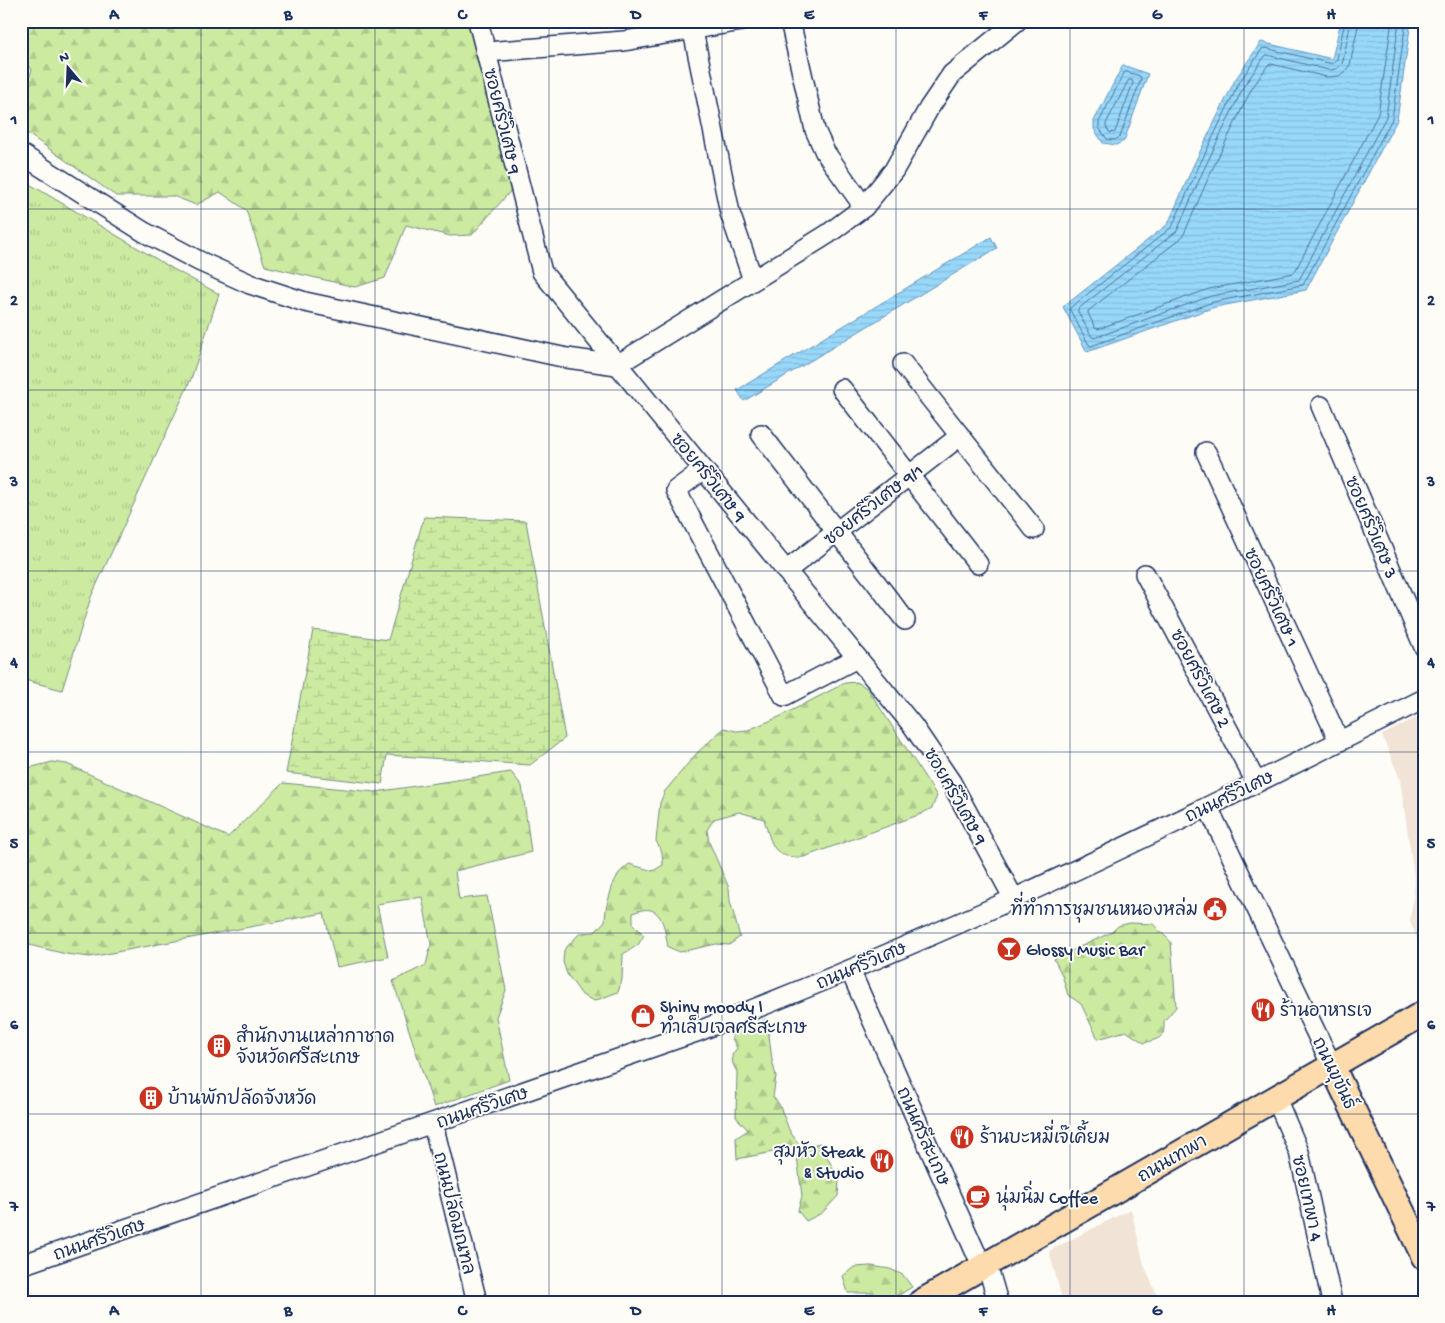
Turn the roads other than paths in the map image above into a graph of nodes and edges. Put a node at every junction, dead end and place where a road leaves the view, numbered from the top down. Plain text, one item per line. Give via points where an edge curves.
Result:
1 (478, 21) edge
2 (742, 21) edge
3 (790, 21) edge
4 (1017, 21) edge
5 (692, 26) edge
6 (486, 52) junction
7 (21, 154) edge
8 (864, 207) junction
9 (753, 280) junction
10 (903, 364) dead end
11 (617, 365) junction
12 (842, 390) dead end
13 (1321, 406) dead end
14 (761, 434) dead end
15 (960, 436) junction
16 (1206, 452) dead end
17 (703, 470) junction
18 (909, 476) junction
19 (1034, 530) dead end
20 (837, 532) junction
21 (978, 564) dead end
22 (786, 571) junction
23 (1145, 574) dead end
24 (905, 620) dead end
25 (1424, 647) edge
26 (857, 658) junction
27 (1424, 699) edge
28 (1339, 741) junction
29 (1256, 782) junction
30 (1208, 807) junction
31 (1014, 899) junction
32 (850, 970) junction
33 (1424, 1013) edge
34 (1332, 1066) junction
35 (1276, 1098) junction
36 (433, 1124) junction
37 (1424, 1257) edge
38 (21, 1266) edge
39 (984, 1266) junction
40 (477, 1302) edge
41 (921, 1302) edge
42 (998, 1302) edge
43 (1332, 1302) edge

1 - 6 street, ซอยศรีวิเศษ 9
2 - 5 street
3 - 8 street via 815,130 825,152
4 - 8 street via 952,74 894,170
5 - 6 street via 624,41
5 - 9 street via 730,213
6 - 11 street, ซอยศรีวิเศษ 9 via 542,272
7 - 11 street via 144,232 250,284 305,302 567,358
8 - 9 street via 828,234
9 - 11 street
10 - 15 street
11 - 17 street, ซอยศรีวิเศษ 9
12 - 18 street
13 - 25 street, ซอยศรีวิเศษ 3
14 - 20 street
15 - 18 street, ซอยศรีวิเศษ 9/1
15 - 19 street
16 - 28 street, ซอยศรีวิเศษ 1
17 - 22 street, ซอยศรีวิเศษ 9
17 - 26 street via 676,490 784,696
18 - 20 street, ซอยศรีวิเศษ 9/1
18 - 21 street
20 - 22 street, ซอยศรีวิเศษ 9/1
20 - 24 street
22 - 26 street, ซอยศรีวิเศษ 9
23 - 29 street, ซอยศรีวิเศษ 2
26 - 31 street, ซอยศรีวิเศษ 9 via 913,726 950,782
27 - 28 street, ถนนศรีวิเศษ
28 - 29 street, ถนนศรีวิเศษ
29 - 30 street, ถนนศรีวิเศษ
30 - 31 street, ถนนศรีวิเศษ
30 - 34 street, ถนนขุขันธ์
31 - 32 street, ถนนศรีวิเศษ
32 - 36 street, ถนนศรีวิเศษ via 699,1031
32 - 39 street, ถนนศรีสะเกษ
33 - 34 main road, ถนนเทพา
34 - 35 main road, ถนนเทพา
34 - 37 main road, ถนนขุขันธ์
35 - 39 main road, ถนนเทพา
35 - 43 street, ซอยเทพา 4 via 1299,1152
36 - 38 street, ถนนศรีวิเศษ
36 - 40 street, ถนนปลัดมณฑล
39 - 41 main road, ถนนเทพา
39 - 42 street, ถนนศรีสะเกษ

